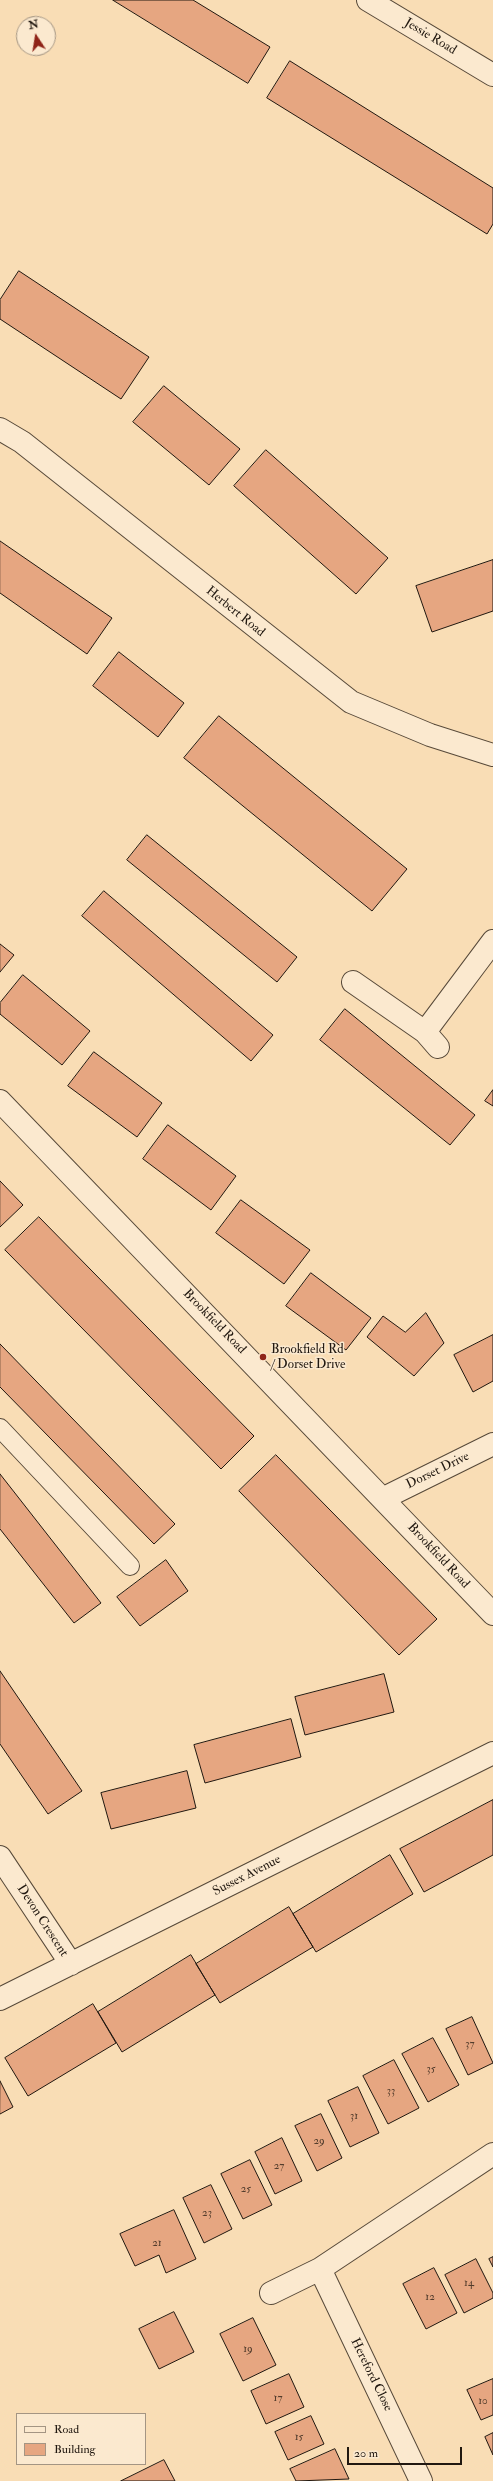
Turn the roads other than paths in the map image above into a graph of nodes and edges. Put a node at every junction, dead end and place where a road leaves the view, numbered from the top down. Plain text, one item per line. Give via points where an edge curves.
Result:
1 (368, 0) edge
2 (493, 75) edge
3 (0, 430) edge
4 (493, 755) edge
5 (493, 941) edge
6 (353, 982) dead end
7 (0, 1101) edge
8 (0, 1428) edge
9 (493, 1444) edge
10 (384, 1498) junction
11 (130, 1566) dead end
12 (493, 1614) edge
13 (493, 1753) edge
14 (0, 1857) edge
15 (71, 1964) junction
16 (0, 1999) edge
17 (493, 2154) edge
18 (320, 2269) junction
19 (271, 2294) dead end
20 (421, 2481) edge

1 - 2 street, Jessie Road
3 - 4 street, Herbert Road via 22,442 351,702 430,735
5 - 6 street via 431,1039
7 - 10 street, Brookfield Road
8 - 11 lane
9 - 10 street, Dorset Drive
10 - 12 street, Brookfield Road
13 - 15 street, Sussex Avenue
14 - 15 street, Devon Crescent
15 - 16 street, Sussex Avenue
17 - 18 street
18 - 19 street
18 - 20 street, Hereford Close

